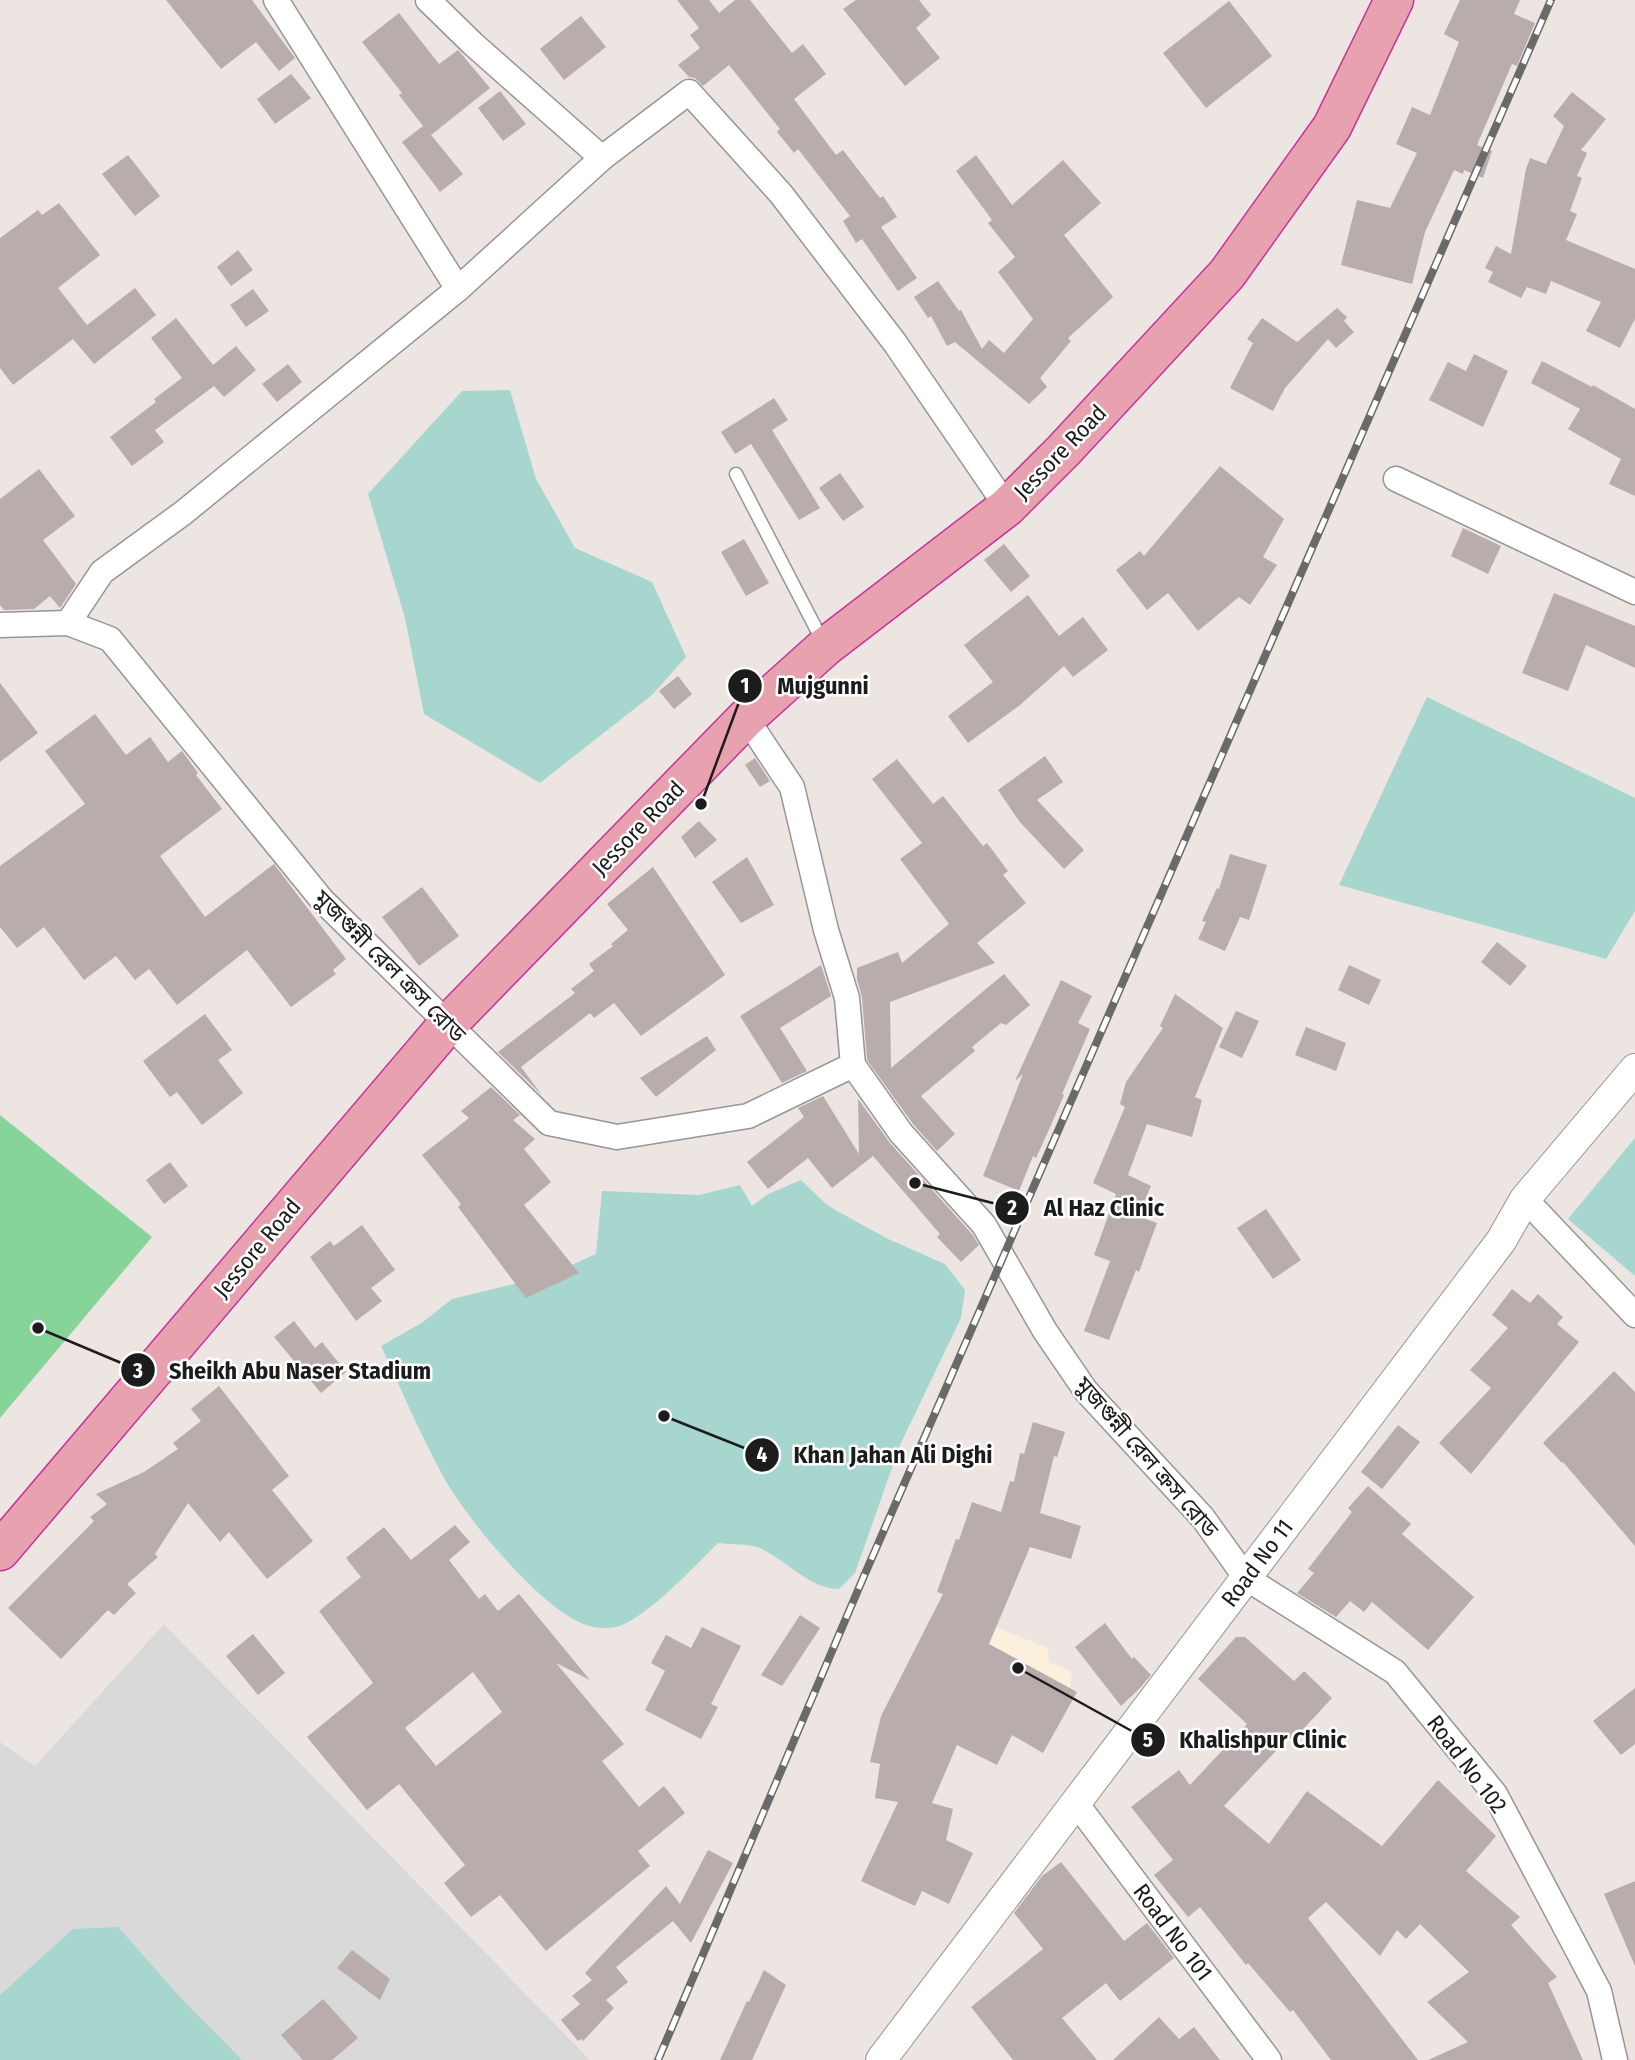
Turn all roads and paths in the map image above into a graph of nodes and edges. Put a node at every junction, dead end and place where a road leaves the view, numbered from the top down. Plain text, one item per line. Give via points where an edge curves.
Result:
1 (276, 0) edge
2 (428, 0) edge
3 (1394, 0) edge
4 (601, 158) junction
5 (458, 289) junction
6 (736, 474) dead end
7 (1396, 479) dead end
8 (1007, 507) junction
9 (1635, 592) edge
10 (68, 624) junction
11 (0, 625) edge
12 (825, 647) junction
13 (746, 718) junction
14 (448, 1024) junction
15 (853, 1065) junction
16 (1635, 1069) edge
17 (1525, 1199) junction
18 (1635, 1315) edge
19 (0, 1551) edge
20 (1246, 1578) junction
21 (1076, 1803) junction
22 (881, 2060) edge
23 (1269, 2060) edge
24 (1615, 2060) edge

1 - 5 street
2 - 4 street
3 - 8 highway, Jessore Road via 1332,127 1227,274
4 - 5 street
4 - 8 street via 689,92 781,194 887,332
5 - 10 street via 183,513 102,572
6 - 12 lane
7 - 9 street
8 - 12 highway, Jessore Road
10 - 11 street, মুজগুন্নী রেল ক্রস রোড
10 - 14 street, মুজগুন্নী রেল ক্রস রোড via 110,639 322,900
12 - 13 highway, Jessore Road
13 - 14 highway, Jessore Road
13 - 15 street via 792,787 847,998
14 - 15 street, মুজগুন্নী রেল ক্রস রোড via 549,1124 617,1137 748,1116
14 - 19 highway, Jessore Road
15 - 20 street, মুজগুন্নী রেল ক্রস রোড via 901,1133 984,1225 1038,1320 1086,1391 1203,1518
16 - 17 street, Road No 11
17 - 18 street
17 - 20 street, Road No 11 via 1501,1241
20 - 21 street, Road No 11
20 - 24 street, Road No 102 via 1395,1672 1495,1794 1599,1991
21 - 22 street, Road No 11
21 - 23 street, Road No 101

